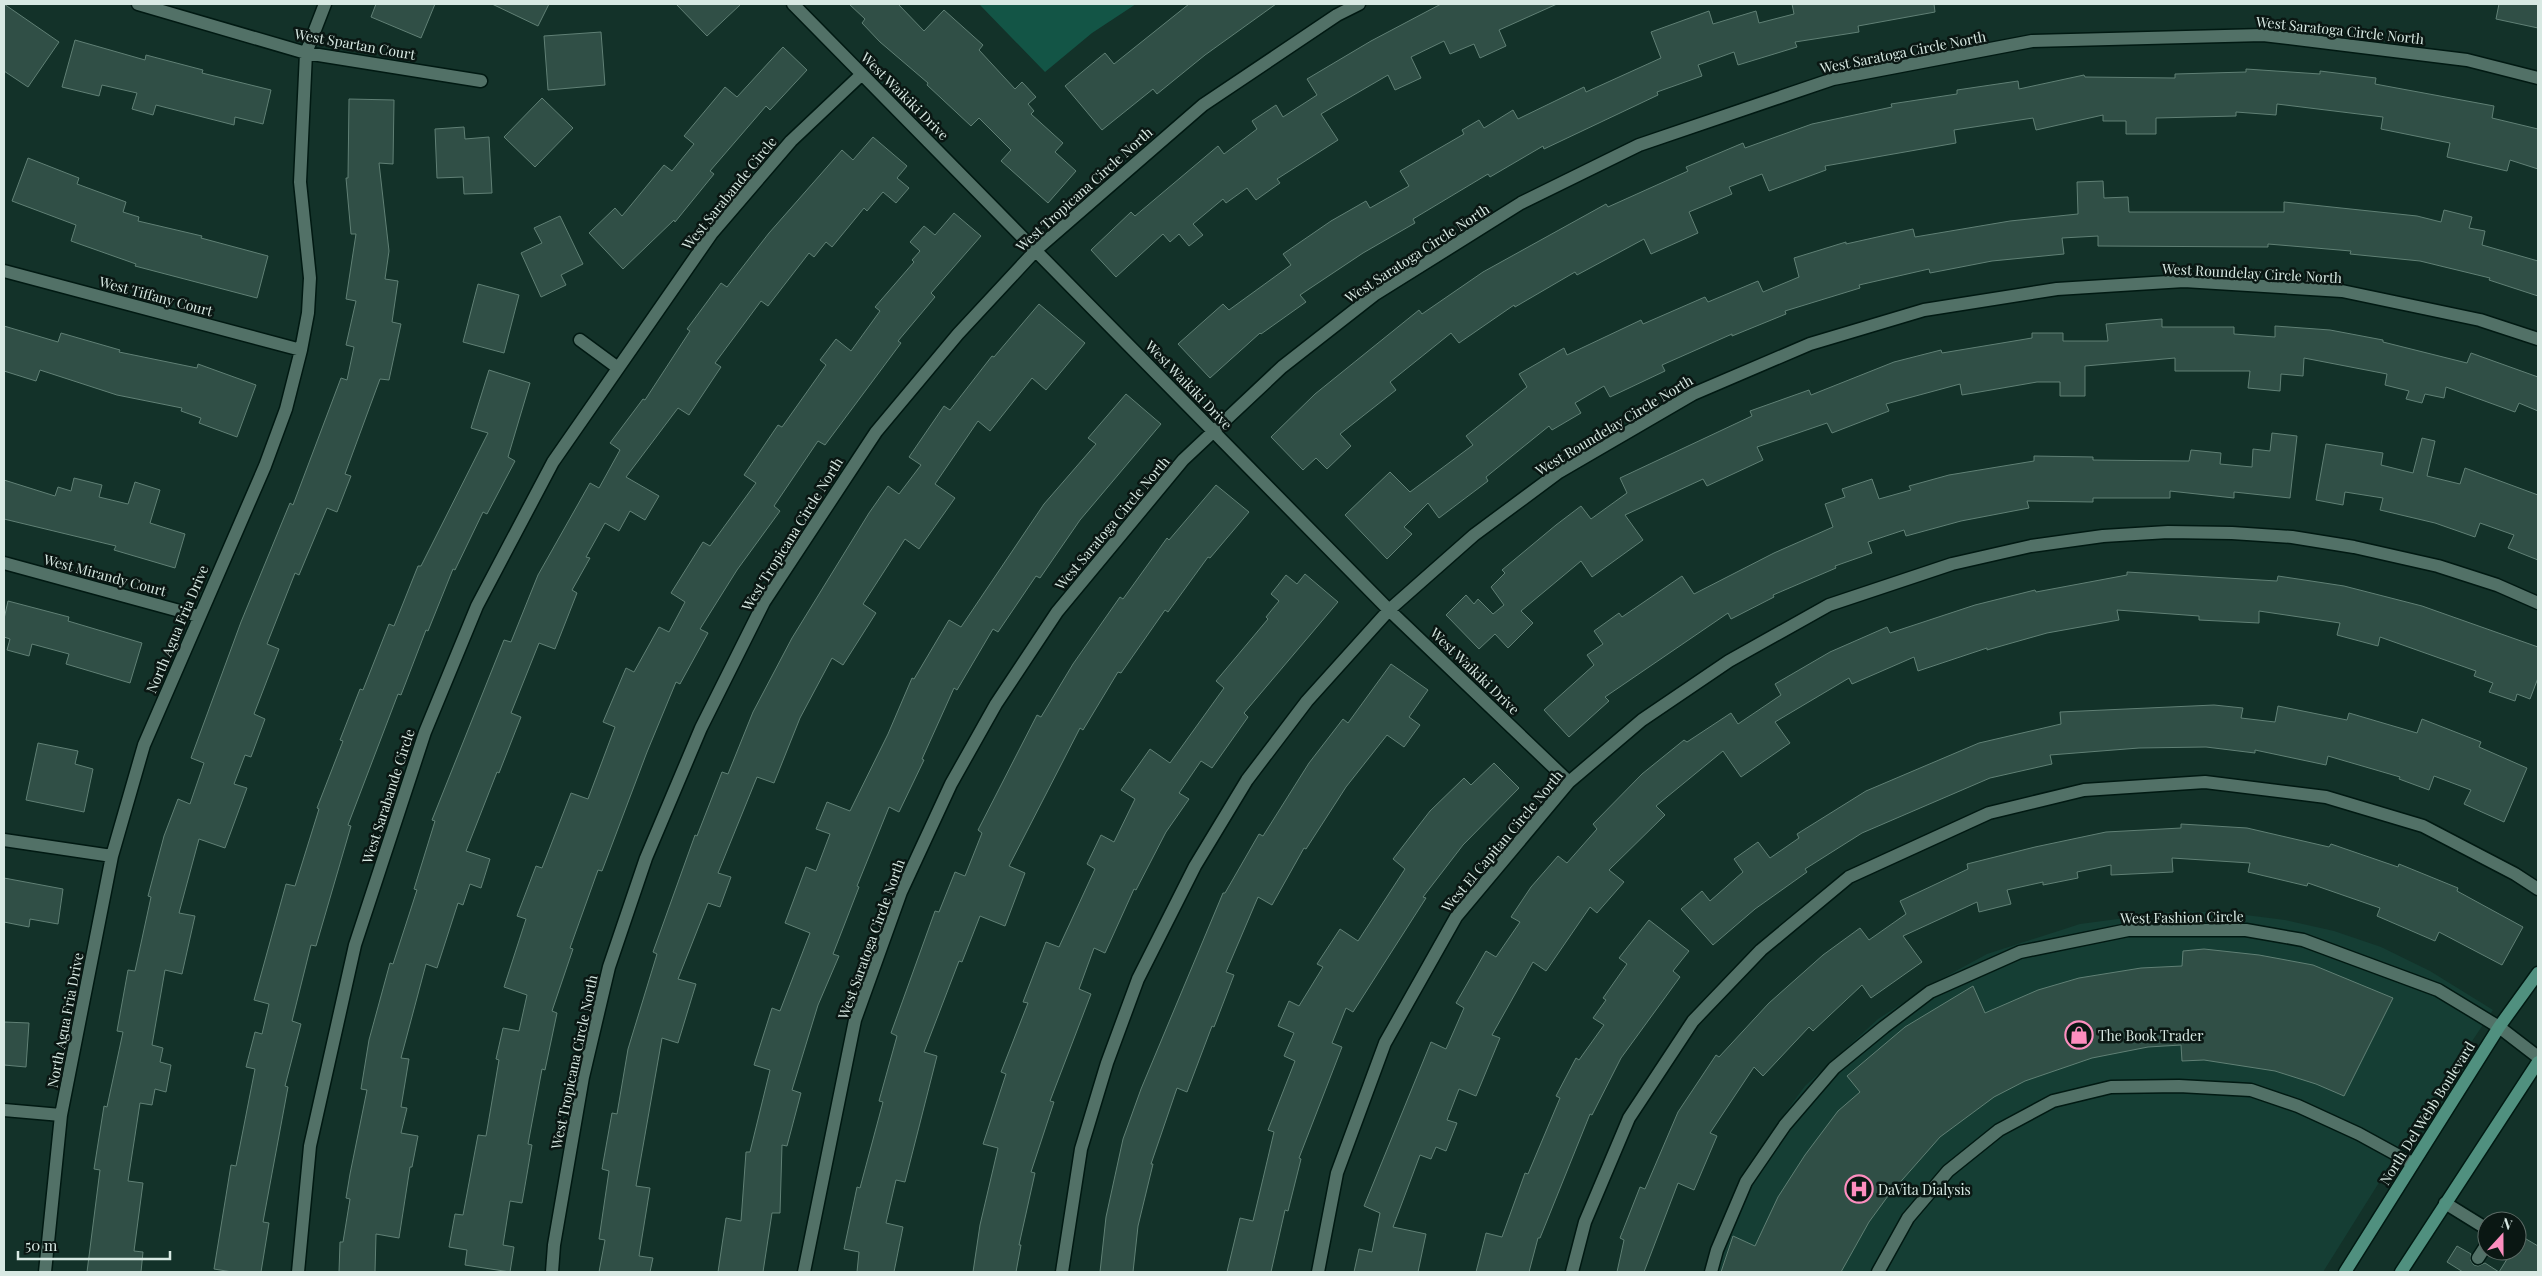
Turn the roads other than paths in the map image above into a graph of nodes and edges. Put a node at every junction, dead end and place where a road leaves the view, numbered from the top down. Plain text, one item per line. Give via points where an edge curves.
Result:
1 (138, 4) edge
2 (324, 4) edge
3 (793, 4) edge
4 (1359, 4) edge
5 (306, 53) junction
6 (862, 74) junction
7 (2538, 78) edge
8 (481, 81) dead end
9 (1037, 249) junction
10 (4, 271) edge
11 (2538, 339) edge
12 (580, 340) dead end
13 (300, 350) junction
14 (618, 368) junction
15 (1213, 432) junction
16 (4, 563) edge
17 (2538, 603) edge
18 (1389, 610) junction
19 (198, 616) junction
20 (1569, 782) junction
21 (4, 840) edge
22 (112, 856) junction
23 (2538, 889) edge
24 (2538, 973) edge
25 (2499, 1027) junction
26 (2538, 1057) edge
27 (2538, 1062) edge
28 (4, 1110) edge
29 (61, 1115) junction
30 (2412, 1163) junction
31 (2445, 1203) junction
32 (2477, 1223) edge
33 (46, 1272) edge
34 (298, 1272) edge
35 (552, 1272) edge
36 (804, 1272) edge
37 (1062, 1272) edge
38 (1318, 1272) edge
39 (1572, 1272) edge
40 (1711, 1272) edge
41 (1878, 1272) edge
42 (2345, 1272) edge
43 (2401, 1272) edge

1 - 5 street, West Spartan Court
2 - 5 street, North Agua Fria Drive
3 - 6 street, West Waikiki Drive
4 - 9 street, West Tropicana Circle North via 1337,15 1203,105
5 - 8 street, West Spartan Court
5 - 13 street, North Agua Fria Drive via 300,182 310,278 308,313
6 - 9 street, West Waikiki Drive
6 - 14 street, West Sarabande Circle via 791,141 712,233
7 - 15 street, West Saratoga Circle North via 2467,60 2263,35 2032,41 1833,79 1639,146 1521,203 1374,295 1282,367
9 - 15 street, West Waikiki Drive
9 - 35 street, West Tropicana Circle North via 958,334 876,432 764,602 701,728 646,858 609,967 583,1077
10 - 13 street, West Tiffany Court
11 - 18 street, West Roundelay Circle North via 2480,320 2342,290 2184,281 2057,288 1924,310 1810,344 1693,394 1560,472 1474,535
12 - 14 street
13 - 19 street, North Agua Fria Drive via 286,409 265,466
14 - 34 street, West Sarabande Circle via 544,478 477,606 425,732 355,945 310,1146
15 - 18 street, West Waikiki Drive
15 - 36 street, West Saratoga Circle North via 1183,460 1057,612 996,704 951,784 901,892 855,1020
16 - 19 street, West Mirandy Court
17 - 20 street, West El Capitan Circle North via 2497,585 2438,566 2292,537 2168,532 2103,536 2031,546 1952,564 1829,605 1729,662 1642,720
18 - 20 street, West Waikiki Drive
18 - 37 street, West Roundelay Circle North via 1307,700 1247,780 1195,866 1138,979 1107,1063 1081,1149
19 - 22 street, North Agua Fria Drive via 144,744
20 - 38 street, West El Capitan Circle North via 1456,917 1385,1043 1337,1173
21 - 22 street
22 - 29 street, North Agua Fria Drive
23 - 39 street via 2424,826 2326,797 2205,782 2084,790 1989,813 1849,878 1761,950 1693,1021 1629,1118 1585,1222
24 - 25 street, North Del Webb Boulevard
25 - 26 street, West Fashion Circle
25 - 30 street, North Del Webb Boulevard
25 - 40 street, West Fashion Circle via 2438,990 2402,976 2303,940 2246,930 2128,930 2020,952 1930,992 1834,1068 1785,1125 1746,1182
27 - 31 street
28 - 29 street
29 - 33 street, North Agua Fria Drive
30 - 41 street via 2298,1106 2251,1090 2111,1087 2053,1101 1999,1130 1948,1171 1908,1218
30 - 42 street, North Del Webb Boulevard
31 - 32 street
31 - 43 street

